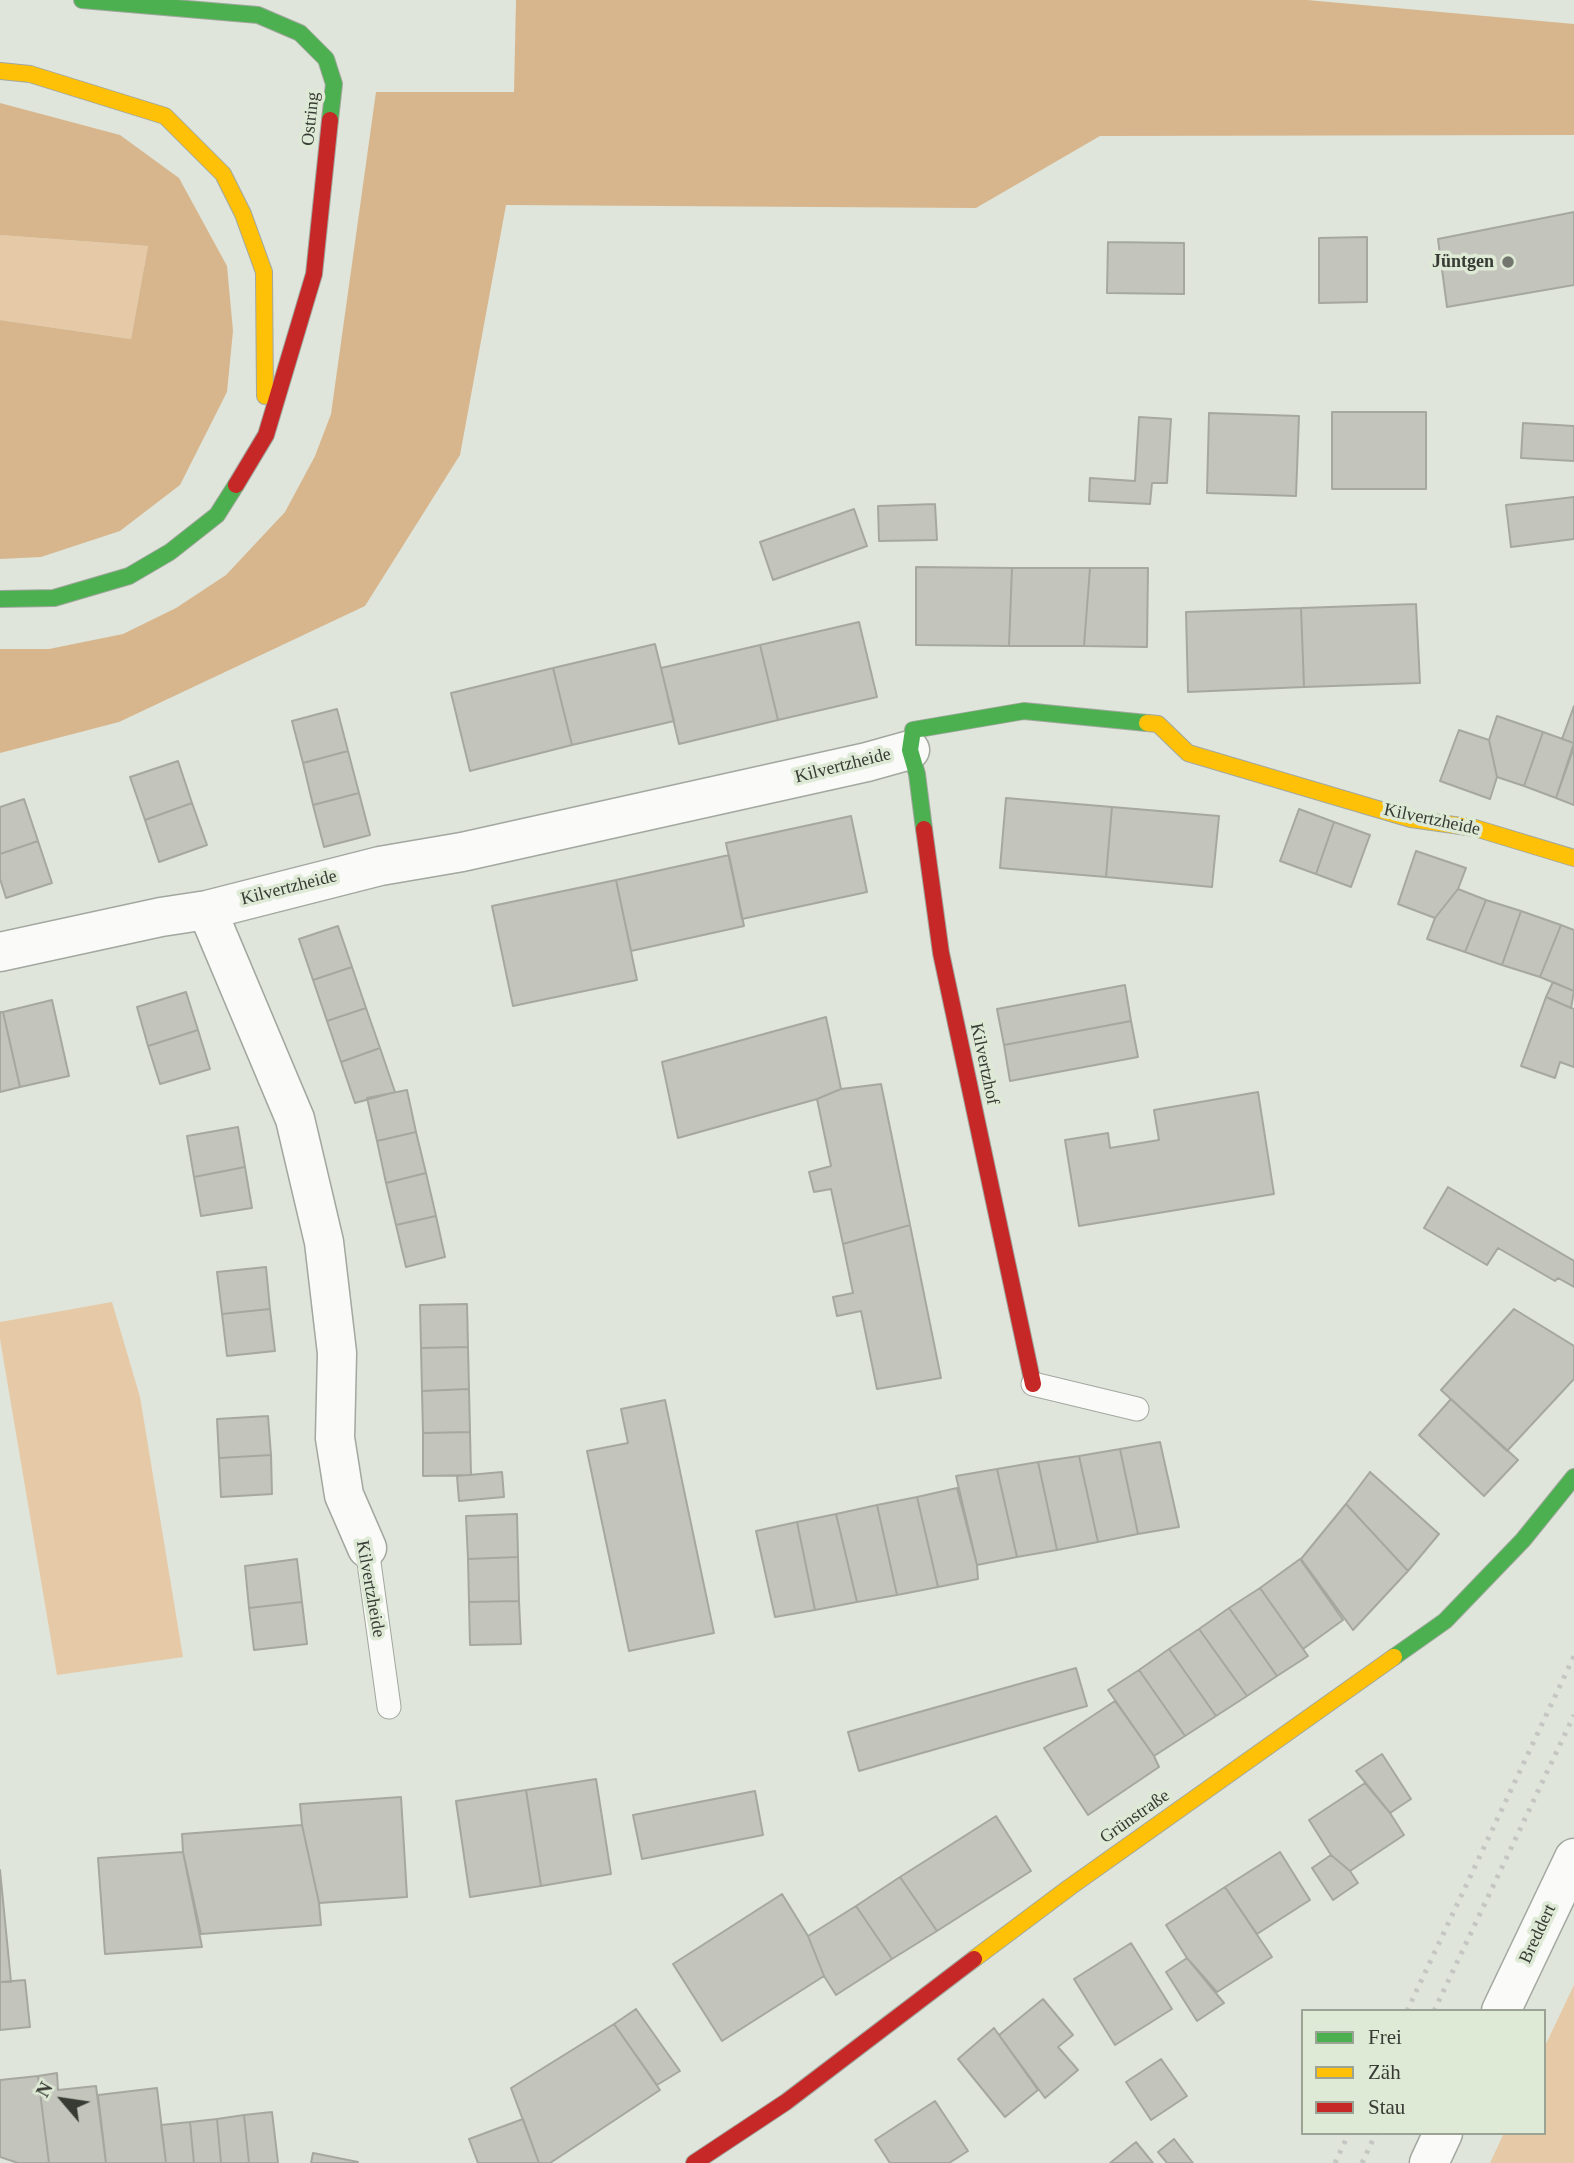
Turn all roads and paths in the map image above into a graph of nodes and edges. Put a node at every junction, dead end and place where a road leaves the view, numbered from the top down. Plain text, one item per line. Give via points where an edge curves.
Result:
1 (82, 0) edge
2 (0, 71) edge
3 (266, 435) junction
4 (0, 599) edge
5 (910, 750) junction
6 (1570, 857) edge
7 (207, 909) junction
8 (0, 952) edge
9 (1033, 1384) joint
10 (1137, 1409) dead end
11 (1574, 1477) edge
12 (367, 1548) joint
13 (389, 1707) dead end
14 (1574, 1858) edge
15 (1502, 2009) edge
16 (1442, 2135) edge
17 (694, 2163) edge
18 (1429, 2163) edge

1 - 3 street, Ostring via 258,15 300,33 326,60 334,84 314,275
2 - 3 street via 30,74 165,116 223,174 264,272
3 - 4 street, Ostring via 217,515 170,552 129,576 54,598
5 - 6 street, Kilvertzheide via 914,730 1024,711 1158,724 1188,753 1411,819 1475,828
5 - 7 street, Kilvertzheide via 462,852 380,866
5 - 9 street, Kilvertzhof via 942,953
7 - 8 street, Kilvertzheide
7 - 12 street, Kilvertzheide via 295,1119 324,1242 337,1353 335,1438 344,1495
9 - 10 lane
11 - 17 street, Grünstraße via 1523,1540 1444,1621 1070,1887 786,2102
12 - 13 lane, Kilvertzheide
14 - 15 street, Breddert
16 - 18 street

